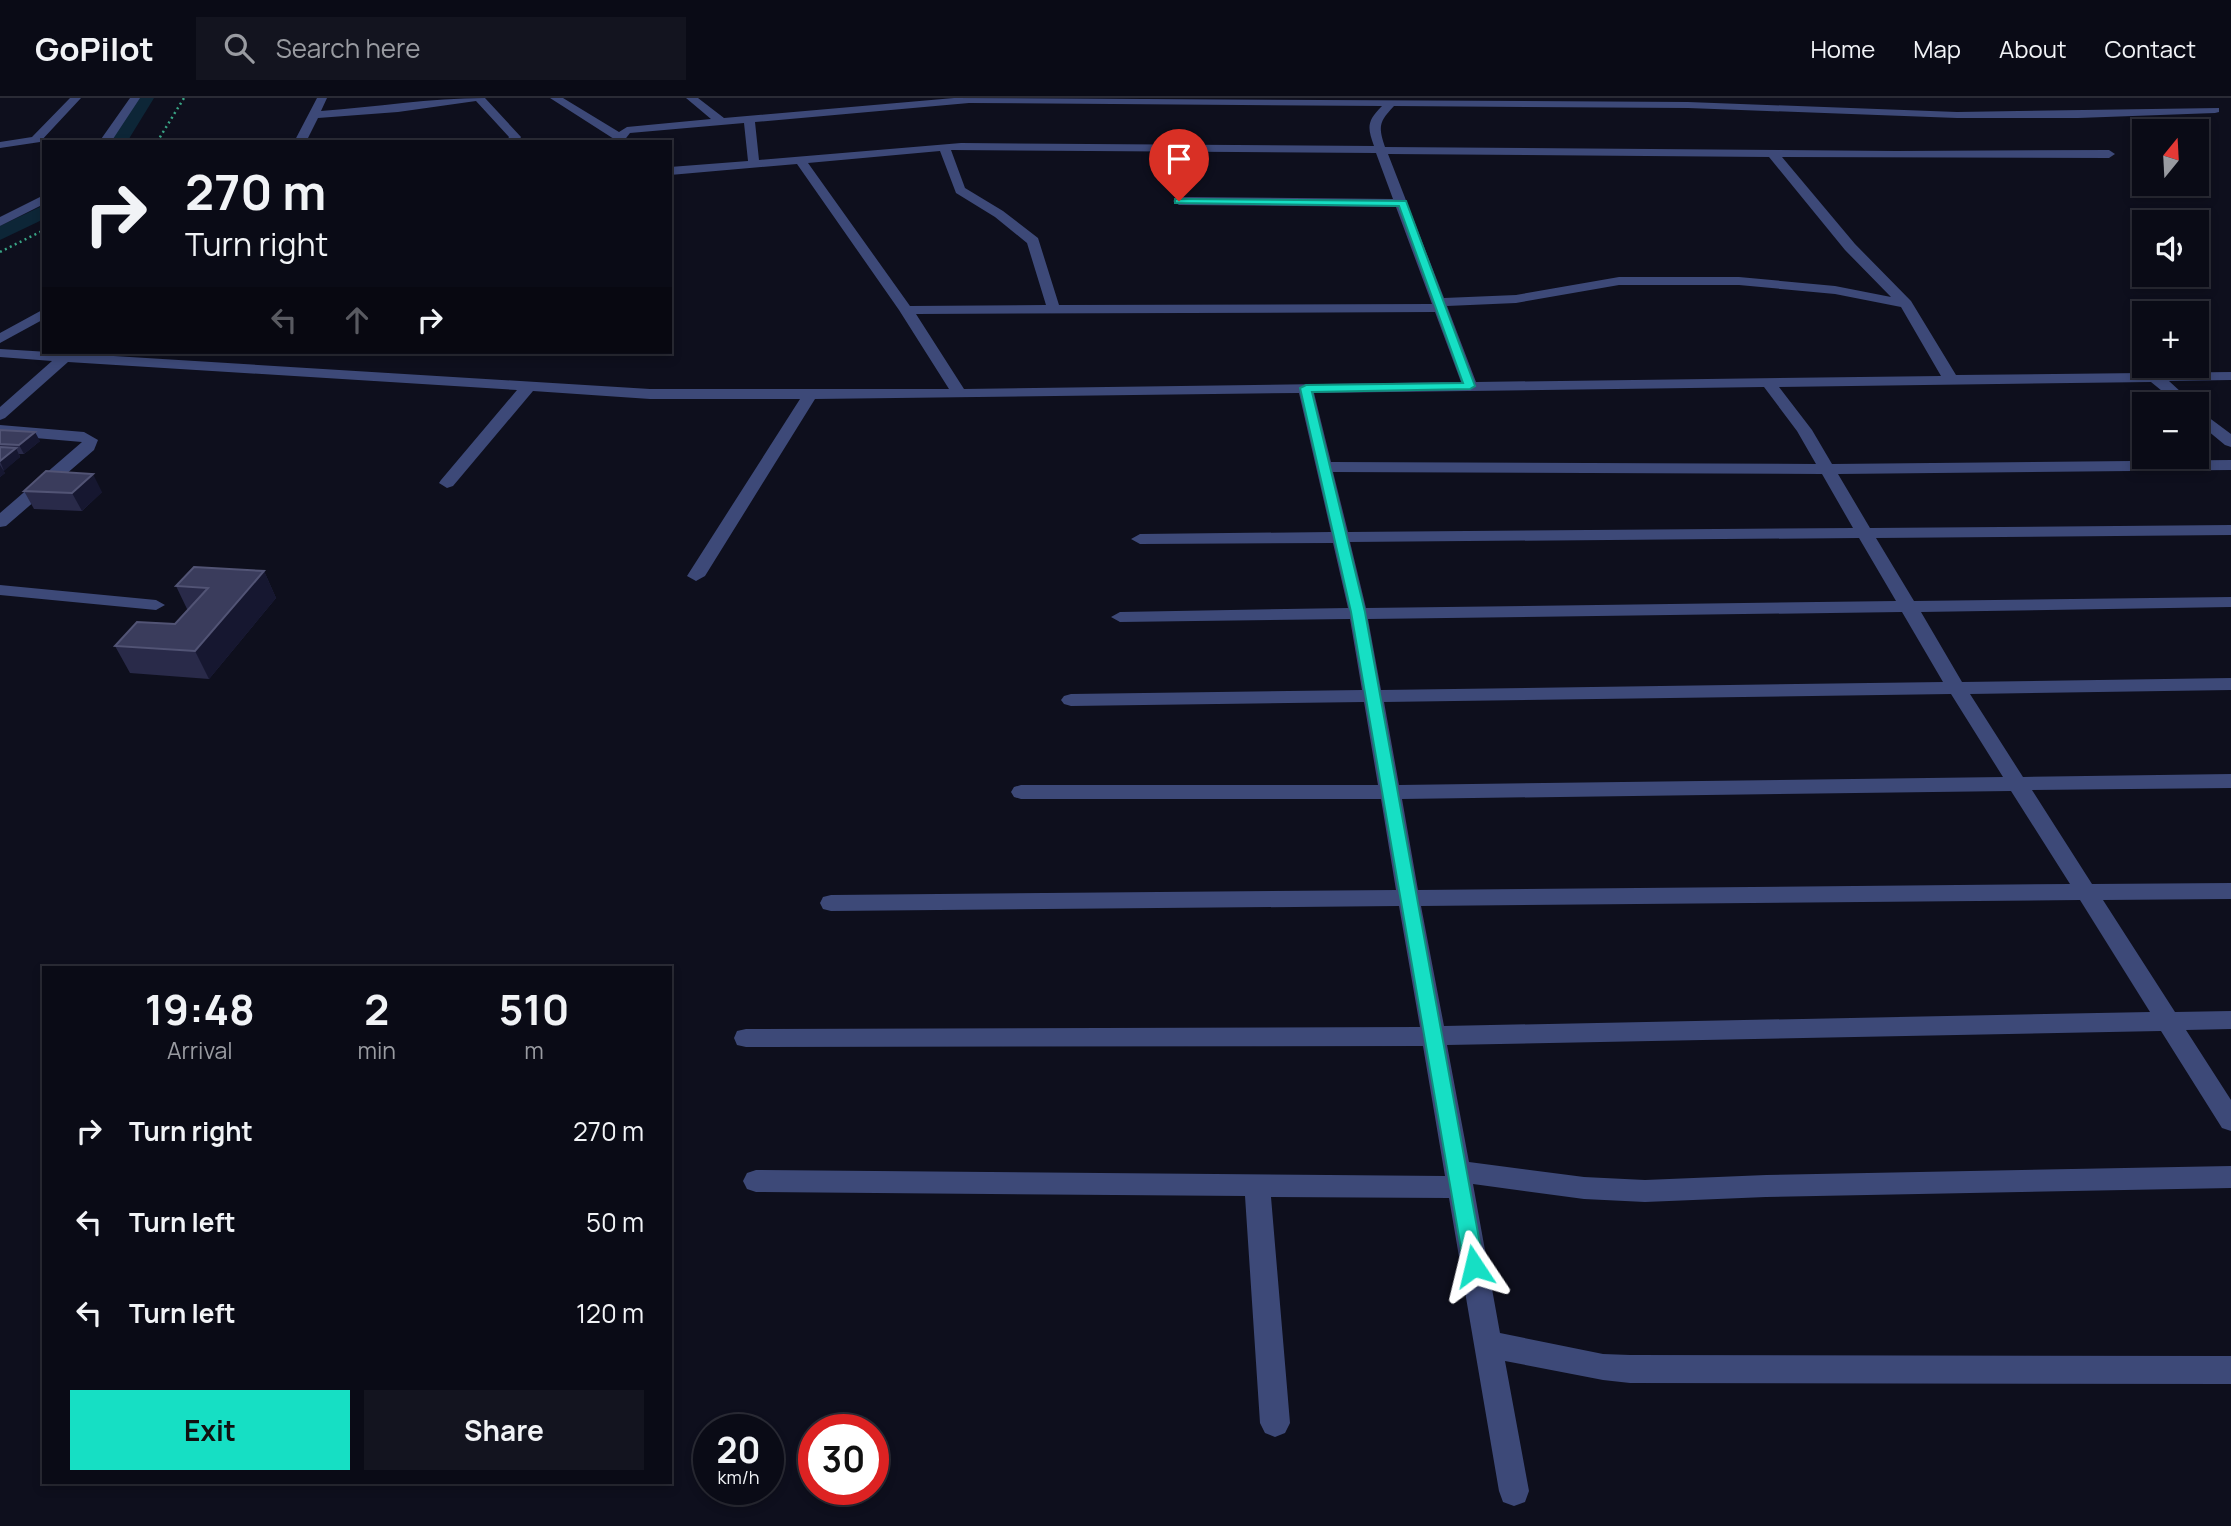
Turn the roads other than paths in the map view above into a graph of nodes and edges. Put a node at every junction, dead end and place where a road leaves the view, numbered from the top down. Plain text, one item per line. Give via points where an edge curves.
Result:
1 (76, 98) edge
2 (135, 98) edge
3 (322, 98) edge
4 (477, 98) edge
5 (555, 98) edge
6 (691, 98) edge
7 (969, 99) edge
8 (1073, 100) edge
9 (1480, 101) edge
10 (1583, 101) edge
11 (1691, 101) edge
12 (1391, 103) junction
13 (1784, 104) edge
14 (2216, 110) dead end
15 (313, 115) junction
16 (749, 120) junction
17 (722, 122) junction
18 (105, 140) edge
19 (301, 140) edge
20 (514, 140) edge
21 (619, 140) edge
22 (0, 145) edge
23 (944, 147) junction
24 (1382, 148) junction
25 (1772, 153) junction
26 (2109, 154) dead end
27 (800, 160) junction
28 (754, 164) junction
29 (672, 172) edge
30 (42, 200) edge
31 (1179, 201) dead end
32 (1402, 203) junction
33 (0, 222) edge
34 (1906, 304) junction
35 (1440, 305) junction
36 (906, 310) junction
37 (1054, 310) junction
38 (42, 314) edge
39 (0, 339) edge
40 (0, 354) edge
41 (65, 357) junction
42 (2231, 376) edge
43 (2209, 377) edge
44 (2156, 378) joint
45 (1951, 380) junction
46 (1768, 382) junction
47 (1470, 386) junction
48 (528, 387) junction
49 (1306, 388) junction
50 (2173, 392) edge
51 (960, 393) junction
52 (810, 394) junction
53 (0, 415) edge
54 (2209, 423) edge
55 (0, 430) edge
56 (2231, 442) edge
57 (2231, 465) edge
58 (1325, 467) junction
59 (1827, 469) junction
60 (447, 483) dead end
61 (0, 522) edge
62 (2231, 530) edge
63 (1864, 533) junction
64 (1342, 537) junction
65 (1140, 539) dead end
66 (696, 576) dead end
67 (0, 590) edge
68 (2231, 602) edge
69 (156, 606) dead end
70 (1908, 607) junction
71 (1358, 612) junction
72 (1120, 617) dead end
73 (2231, 684) edge
74 (1956, 687) junction
75 (1373, 697) junction
76 (1071, 700) dead end
77 (2231, 781) edge
78 (2019, 785) junction
79 (1021, 792) dead end
80 (1390, 792) junction
81 (2231, 891) edge
82 (2085, 892) junction
83 (1409, 898) junction
84 (831, 903) dead end
85 (2231, 1020) edge
86 (2166, 1022) junction
87 (1433, 1036) junction
88 (746, 1038) dead end
89 (2231, 1121) edge
90 (2231, 1177) edge
91 (1459, 1179) junction
92 (756, 1181) dead end
93 (1257, 1185) junction
94 (1488, 1344) junction
95 (2231, 1370) edge
96 (1275, 1423) dead end
97 (1514, 1491) dead end

1 - 22 street via 36,140
2 - 18 street
3 - 15 street
4 - 15 street
4 - 20 street
5 - 21 street
6 - 17 street
7 - 8 street
7 - 16 street
8 - 12 street
9 - 10 street
9 - 12 street
10 - 11 street
11 - 13 street
12 - 24 street via 1372,124
13 - 14 street via 2009,116
15 - 19 street
16 - 17 street
16 - 28 street
17 - 21 street via 627,130
23 - 24 street
23 - 27 street
23 - 37 street via 960,190 1033,241
24 - 25 street
24 - 32 street
25 - 26 street
25 - 34 street via 1850,247
27 - 28 street
27 - 36 street
28 - 29 street
30 - 33 street
31 - 32 street
32 - 35 street
34 - 35 street via 1828,289 1740,281 1619,281 1516,299
34 - 45 street
35 - 37 street
35 - 47 street
36 - 37 street
36 - 51 street
38 - 39 street
40 - 41 street
41 - 48 street
41 - 53 street
42 - 43 street
44 - 45 street
44 - 50 street
45 - 46 street
46 - 47 street
46 - 59 street
47 - 49 street
48 - 52 street via 650,394
48 - 60 street
49 - 51 street
49 - 58 street
51 - 52 street
52 - 66 street
54 - 56 street
55 - 61 street via 90,440 88,447
57 - 59 street
58 - 59 street
58 - 64 street
59 - 63 street
62 - 63 street
63 - 64 street
63 - 70 street
64 - 65 street
64 - 71 street
67 - 69 street
68 - 70 street
70 - 71 street
70 - 74 street
71 - 72 street
71 - 75 street
73 - 74 street
74 - 75 street
74 - 78 street
75 - 76 street
75 - 80 street
77 - 78 street
78 - 80 street
78 - 82 street
79 - 80 street
80 - 83 street
81 - 82 street
82 - 83 street
82 - 86 street
83 - 84 street
83 - 87 street
85 - 86 street
86 - 87 street
86 - 89 street
87 - 88 street
87 - 91 street
90 - 91 street via 1692,1191
91 - 93 street
91 - 94 street
92 - 93 street
93 - 96 street
94 - 95 street via 1630,1369
94 - 97 street

